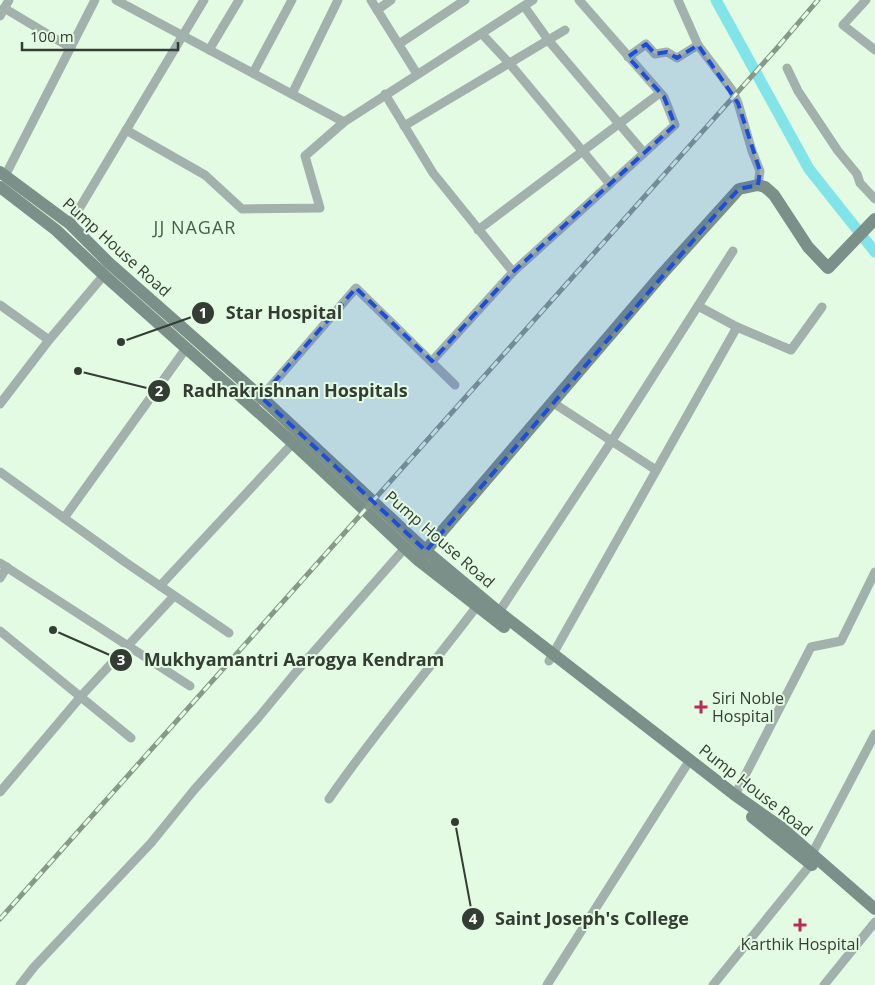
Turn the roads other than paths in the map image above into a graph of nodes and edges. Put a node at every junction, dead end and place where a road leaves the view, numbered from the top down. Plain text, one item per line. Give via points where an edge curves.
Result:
1 (95, 0) edge
2 (116, 0) edge
3 (204, 0) edge
4 (239, 0) edge
5 (292, 0) edge
6 (338, 0) edge
7 (371, 0) edge
8 (391, 0) edge
9 (464, 0) edge
10 (533, 0) edge
11 (579, 0) edge
12 (678, 0) edge
13 (866, 0) edge
14 (524, 6) junction
15 (4, 8) edge
16 (377, 10) junction
17 (565, 30) dead end
18 (482, 34) junction
19 (182, 35) junction
20 (549, 41) junction
21 (398, 44) junction
22 (698, 45) junction
23 (71, 48) junction
24 (209, 50) junction
25 (875, 50) edge
26 (628, 57) junction
27 (510, 64) junction
28 (787, 68) dead end
29 (253, 73) junction
30 (417, 74) junction
31 (660, 93) junction
32 (292, 94) junction
33 (385, 94) junction
34 (344, 122) junction
35 (619, 123) junction
36 (404, 126) junction
37 (126, 130) junction
38 (582, 151) junction
39 (644, 152) junction
40 (2, 178) edge
41 (610, 184) junction
42 (758, 185) junction
43 (875, 199) edge
44 (875, 219) edge
45 (70, 224) junction
46 (478, 230) junction
47 (733, 251) dead end
48 (513, 272) junction
49 (104, 275) junction
50 (0, 305) edge
51 (698, 306) junction
52 (822, 306) dead end
53 (737, 327) junction
54 (50, 340) junction
55 (187, 347) junction
56 (432, 361) junction
57 (455, 385) dead end
58 (257, 402) junction
59 (552, 402) junction
60 (0, 404) edge
61 (293, 442) junction
62 (611, 442) junction
63 (656, 470) junction
64 (0, 472) edge
65 (64, 518) junction
66 (405, 548) junction
67 (422, 556) junction
68 (3, 565) edge
69 (875, 572) edge
70 (0, 578) edge
71 (160, 586) junction
72 (174, 596) junction
73 (477, 606) junction
74 (497, 616) junction
75 (0, 631) edge
76 (229, 633) dead end
77 (128, 646) junction
78 (551, 658) junction
79 (190, 686) dead end
80 (81, 698) junction
81 (875, 734) edge
82 (131, 738) dead end
83 (686, 766) junction
84 (0, 792) edge
85 (735, 795) junction
86 (329, 799) dead end
87 (812, 859) junction
88 (875, 909) edge
89 (875, 920) edge
90 (20, 985) edge
91 (548, 985) edge
92 (713, 985) edge
93 (824, 985) edge

1 - 23 street
2 - 19 street
3 - 19 street
4 - 24 street
5 - 29 street
6 - 32 street
7 - 16 street
8 - 16 street
9 - 21 street
10 - 14 street
11 - 26 street
12 - 22 street
13 - 25 street via 844,25
14 - 18 street
14 - 20 street
15 - 23 street
16 - 21 street
17 - 20 street
18 - 27 street
18 - 30 street
19 - 24 street
19 - 37 street
20 - 27 street
20 - 35 street
21 - 30 street
22 - 26 street via 677,58 667,52 656,54 646,44
22 - 42 street via 732,90 738,104 760,170
23 - 40 street
24 - 29 street
26 - 31 street
27 - 36 street
27 - 38 street
28 - 43 street via 798,91 838,151
29 - 32 street
30 - 33 street
31 - 35 street
31 - 39 street via 674,125
32 - 34 street
33 - 34 street
33 - 36 street
34 - 37 street via 305,156 320,208 242,209 205,175
35 - 38 street
35 - 39 street
36 - 46 street via 433,173
37 - 45 street
38 - 41 street
38 - 46 street
39 - 41 street
40 - 45 main road, Pump House Road
40 - 49 main road
41 - 48 street
42 - 44 main road via 774,195 808,247 828,268
42 - 59 main road via 739,189
45 - 58 main road, Pump House Road
46 - 48 street
47 - 51 street
48 - 56 street
49 - 54 street
49 - 55 main road
50 - 54 street
51 - 53 street
51 - 62 street
52 - 53 street via 791,350
53 - 63 street
54 - 60 street
55 - 58 main road
55 - 65 street
56 - 57 street
56 - 58 street via 356,288
58 - 61 main road
58 - 67 main road, Pump House Road
59 - 62 street
59 - 67 main road
61 - 66 main road
61 - 71 street
62 - 63 street
62 - 74 street
63 - 78 street
64 - 65 street
65 - 71 street
66 - 67 main road
66 - 90 street via 151,843
67 - 73 main road
67 - 74 main road, Pump House Road
68 - 70 street
68 - 77 street
69 - 85 street via 841,641 811,648
71 - 72 street
72 - 76 street
72 - 77 street
73 - 74 main road
73 - 86 street
74 - 78 main road
75 - 80 street
77 - 79 street
77 - 80 street
78 - 83 main road
78 - 85 main road, Pump House Road
80 - 82 street
80 - 84 street
81 - 87 street
83 - 87 main road
83 - 91 street
85 - 87 main road, Pump House Road via 782,828
87 - 88 main road, Pump House Road
87 - 89 main road
87 - 92 street
89 - 93 street

